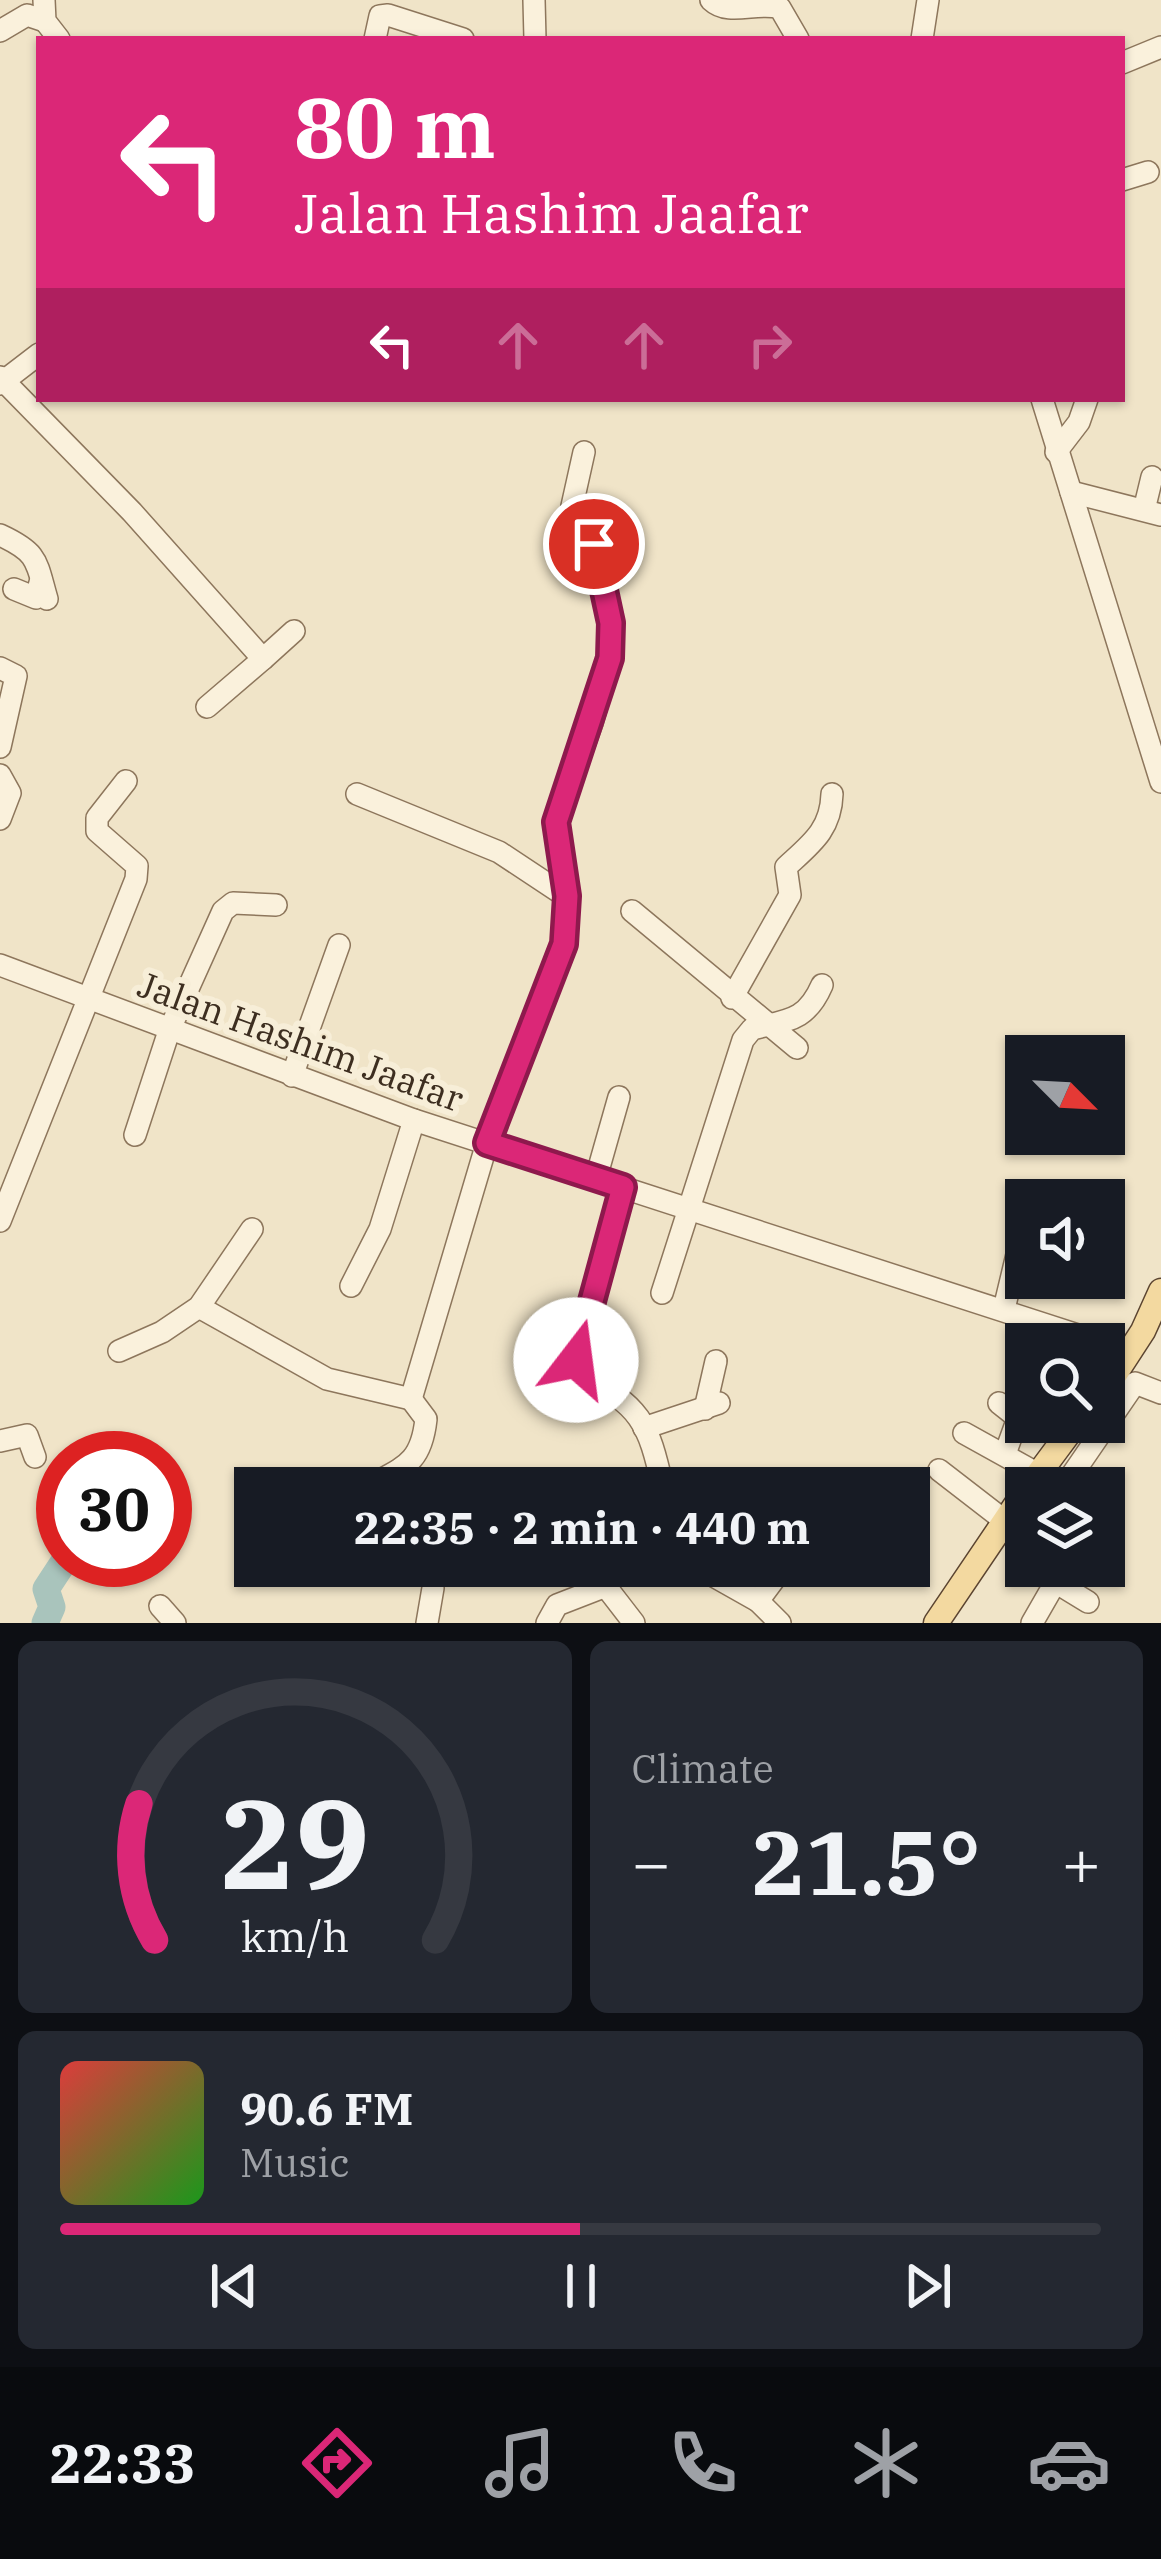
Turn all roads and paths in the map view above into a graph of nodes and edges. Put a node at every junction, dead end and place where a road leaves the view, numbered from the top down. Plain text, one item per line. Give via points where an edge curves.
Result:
1 (534, 0) edge
2 (711, 0) edge
3 (928, 0) edge
4 (49, 20) edge
5 (0, 31) edge
6 (376, 36) edge
7 (454, 36) edge
8 (535, 36) edge
9 (796, 36) edge
10 (922, 36) edge
11 (1161, 47) edge
12 (1125, 62) edge
13 (1148, 172) dead end
14 (1125, 179) edge
15 (36, 356) edge
16 (1, 380) edge
17 (1043, 402) edge
18 (1086, 402) edge
19 (584, 452) dead end
20 (1056, 452) junction
21 (1152, 477) dead end
22 (1071, 492) junction
23 (1152, 512) edge
24 (0, 535) edge
25 (14, 589) dead end
26 (294, 632) dead end
27 (263, 659) junction
28 (0, 668) edge
29 (207, 707) dead end
30 (0, 747) edge
31 (0, 775) edge
32 (125, 781) dead end
33 (1161, 782) edge
34 (357, 794) dead end
35 (832, 794) dead end
36 (0, 818) edge
37 (567, 896) junction
38 (276, 905) dead end
39 (632, 911) dead end
40 (339, 945) dead end
41 (0, 965) edge
42 (821, 985) dead end
43 (732, 998) junction
44 (89, 999) junction
45 (766, 1025) junction
46 (169, 1031) junction
47 (796, 1048) dead end
48 (292, 1076) junction
49 (619, 1097) dead end
50 (414, 1120) junction
51 (135, 1135) dead end
52 (487, 1143) junction
53 (596, 1178) junction
54 (623, 1187) junction
55 (689, 1209) junction
56 (0, 1221) edge
57 (252, 1229) dead end
58 (350, 1286) dead end
59 (1161, 1291) edge
60 (662, 1294) dead end
61 (1006, 1299) edge
62 (199, 1307) junction
63 (1004, 1309) junction
64 (1126, 1350) joint
65 (119, 1351) dead end
66 (716, 1360) dead end
67 (1161, 1393) edge
68 (411, 1399) junction
69 (1000, 1403) dead end
70 (644, 1428) junction
71 (964, 1432) dead end
72 (0, 1441) edge
73 (1005, 1454) junction
74 (35, 1457) dead end
75 (402, 1467) edge
76 (656, 1467) edge
77 (1016, 1467) edge
78 (1077, 1467) edge
79 (939, 1470) dead end
80 (1005, 1521) joint
81 (603, 1587) edge
82 (607, 1587) edge
83 (733, 1587) edge
84 (768, 1587) edge
85 (1053, 1587) edge
86 (1062, 1587) edge
87 (433, 1588) dead end
88 (758, 1601) junction
89 (1088, 1602) dead end
90 (428, 1623) edge
91 (547, 1623) edge
92 (634, 1623) edge
93 (780, 1623) edge
94 (936, 1623) edge
95 (1032, 1623) edge

1 - 8 street
2 - 9 street via 716,7 780,8
3 - 10 street
4 - 5 street via 27,15
6 - 7 street via 380,16 388,15
11 - 12 street
13 - 14 street
15 - 16 street
16 - 27 street
17 - 20 street
18 - 20 street
19 - 37 street via 572,506 594,544 610,658 556,822
20 - 22 street
21 - 23 street
22 - 23 street
22 - 33 street
24 - 25 street via 37,559 44,589 36,598
26 - 27 street
27 - 29 street
28 - 30 street via 16,676
31 - 36 street via 10,793
32 - 44 street via 97,830 137,866 136,879
34 - 37 street via 499,852
35 - 43 street via 824,831 786,867 790,895
37 - 52 street via 564,944
38 - 46 street via 232,903 223,911
39 - 43 street
40 - 48 street
41 - 44 street, Jalan Hashim Jaafar
42 - 45 street via 796,1021
43 - 45 street
44 - 46 street, Jalan Hashim Jaafar
44 - 56 street
45 - 47 street
45 - 55 street via 743,1040
46 - 48 street, Jalan Hashim Jaafar
46 - 51 street
48 - 50 street, Jalan Hashim Jaafar
49 - 53 street
50 - 52 street, Jalan Hashim Jaafar
50 - 58 street via 380,1229
52 - 53 street, Jalan Hashim Jaafar
52 - 68 street
53 - 54 street, Jalan Hashim Jaafar
54 - 55 street, Jalan Hashim Jaafar
54 - 70 street via 576,1360 579,1373 629,1401
55 - 60 street
55 - 63 street, Jalan Hashim Jaafar
57 - 62 street
59 - 64 main road
61 - 63 street
62 - 65 street
62 - 68 street via 327,1378
63 - 64 street, Jalan Hashim Jaafar
66 - 70 street via 712,1406
67 - 78 street via 1135,1382
68 - 75 street via 426,1419 423,1448
69 - 73 street via 1018,1418
70 - 76 street
71 - 73 street
72 - 74 street via 27,1435
73 - 77 street
79 - 80 street
80 - 94 main road
81 - 91 street via 557,1605
82 - 92 street
83 - 88 street
84 - 88 street
85 - 95 street
86 - 89 street
87 - 90 street
88 - 93 street

